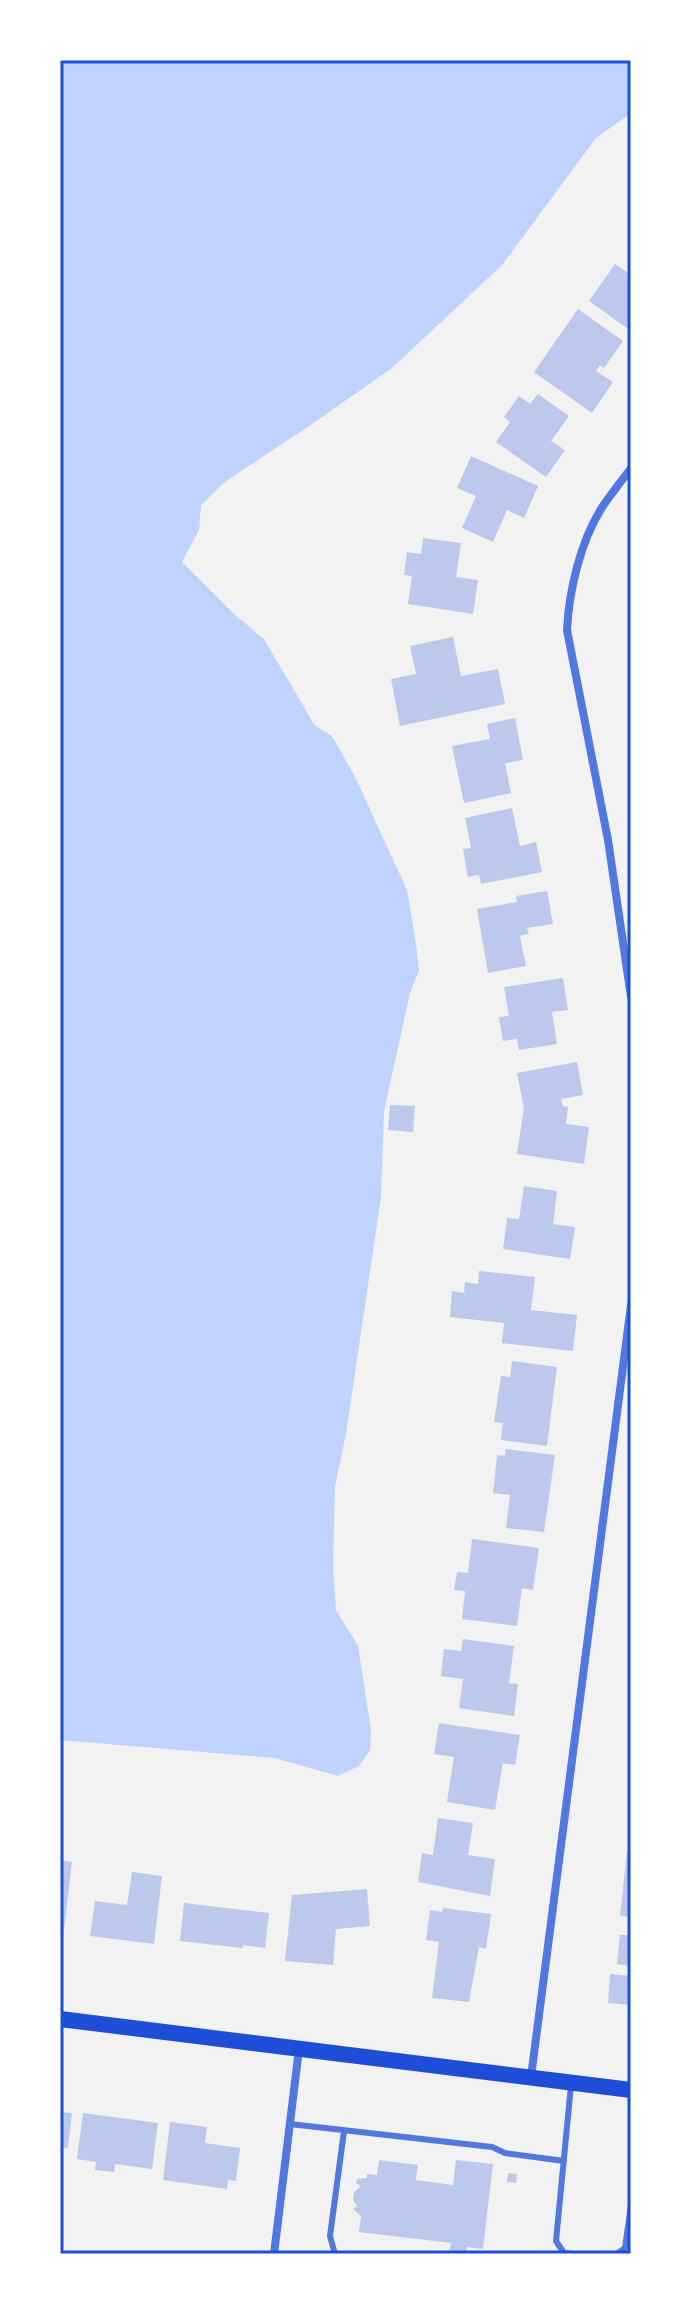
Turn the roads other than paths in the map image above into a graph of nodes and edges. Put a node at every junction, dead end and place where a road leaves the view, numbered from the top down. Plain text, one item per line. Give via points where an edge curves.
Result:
1 (631, 468) edge
2 (631, 997) edge
3 (631, 1305) edge
4 (60, 2019) edge
5 (299, 2049) junction
6 (531, 2078) junction
7 (572, 2083) junction
8 (631, 2090) edge
9 (290, 2124) junction
10 (344, 2131) junction
11 (564, 2161) junction
12 (631, 2205) edge
13 (274, 2254) edge
14 (335, 2254) edge
15 (573, 2254) edge
16 (617, 2254) edge

1 - 2 street via 595,519 579,563 567,630 608,840
3 - 6 street
4 - 5 main road
5 - 6 main road
5 - 9 street
6 - 7 main road
7 - 8 main road
7 - 11 lane
9 - 10 lane
9 - 13 street
10 - 11 lane via 492,2147
10 - 14 lane via 330,2236
11 - 15 lane via 556,2241 564,2253
12 - 16 lane via 625,2248

